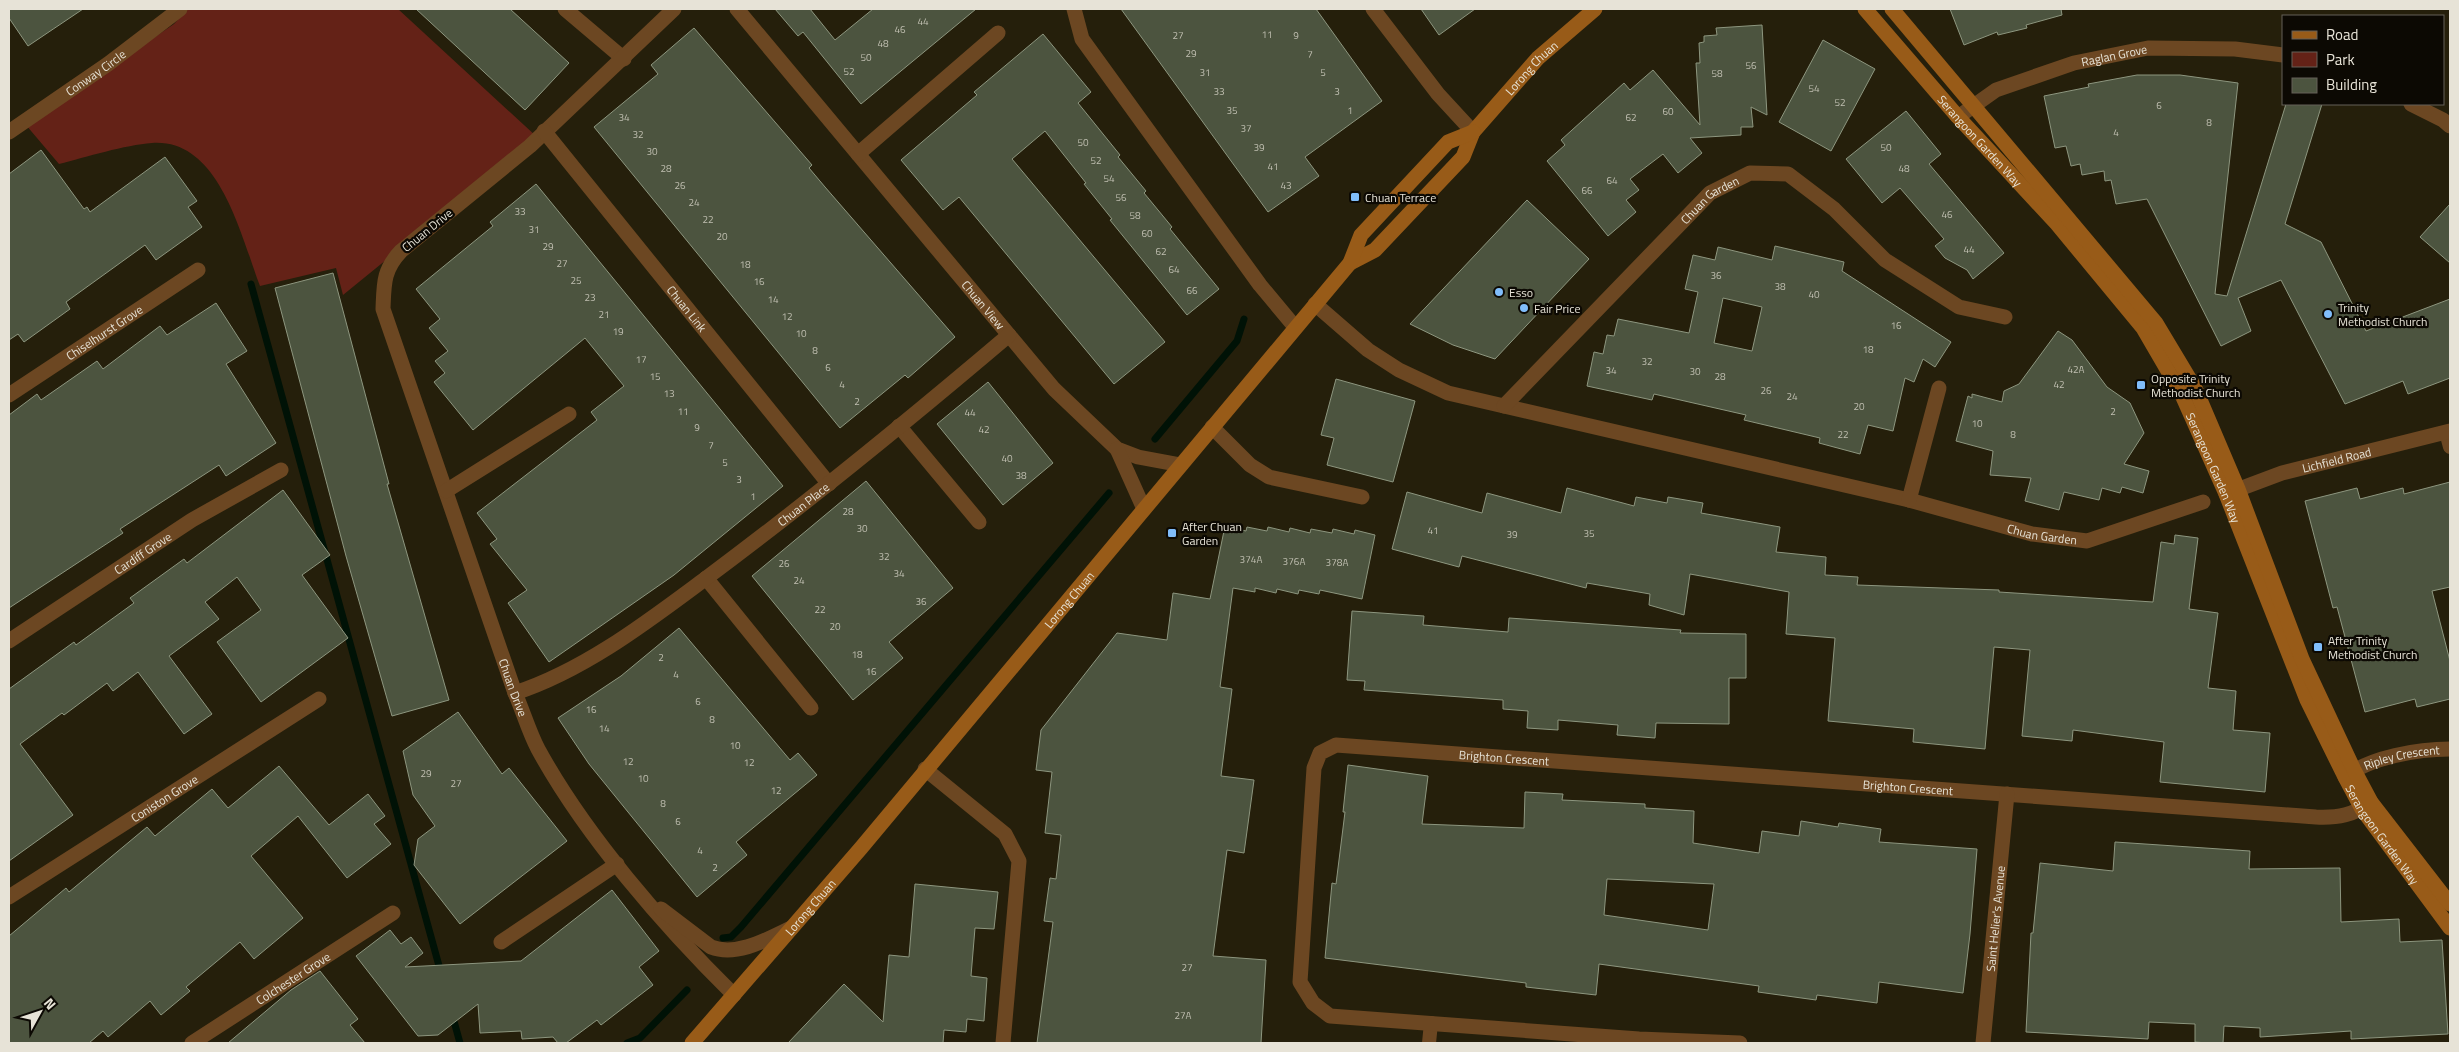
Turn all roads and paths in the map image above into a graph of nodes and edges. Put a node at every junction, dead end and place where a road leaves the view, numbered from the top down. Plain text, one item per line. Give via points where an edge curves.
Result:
1 (180, 9) edge
2 (564, 9) edge
3 (674, 9) edge
4 (737, 9) edge
5 (1074, 9) edge
6 (1373, 9) edge
7 (1865, 9) edge
8 (1892, 9) edge
9 (1590, 10) edge
10 (998, 33) dead end
11 (2282, 55) edge
12 (624, 59) junction
13 (1973, 105) junction
14 (2413, 105) edge
15 (1958, 118) junction
16 (2450, 126) edge
17 (544, 131) junction
18 (9, 132) edge
19 (1473, 132) junction
20 (858, 154) junction
21 (1350, 264) junction
22 (198, 270) dead end
23 (1314, 304) junction
24 (2005, 317) dead end
25 (1295, 326) junction
26 (1009, 335) junction
27 (1940, 388) dead end
28 (9, 394) edge
29 (1504, 406) junction
30 (569, 414) dead end
31 (899, 426) junction
32 (1212, 427) junction
33 (2449, 437) edge
34 (1117, 450) junction
35 (1181, 465) junction
36 (281, 470) dead end
37 (829, 484) junction
38 (446, 491) junction
39 (2232, 492) junction
40 (1362, 497) dead end
41 (1909, 500) junction
42 (2203, 502) dead end
43 (1144, 509) junction
44 (979, 522) dead end
45 (706, 578) junction
46 (9, 641) edge
47 (515, 693) junction
48 (319, 699) dead end
49 (811, 708) dead end
50 (2450, 749) edge
51 (925, 769) junction
52 (2349, 773) junction
53 (2006, 794) junction
54 (2367, 805) junction
55 (617, 864) junction
56 (9, 897) edge
57 (650, 904) junction
58 (2450, 904) edge
59 (393, 913) dead end
60 (792, 928) junction
61 (2450, 928) edge
62 (501, 942) dead end
63 (734, 995) junction
64 (1431, 1023) junction
65 (1639, 1041) edge
66 (192, 1043) edge
67 (692, 1043) edge
68 (1003, 1043) edge
69 (1429, 1043) edge
70 (1740, 1043) edge
71 (1983, 1043) edge

1 - 18 street, Conway Circle via 108,64
2 - 12 street
3 - 12 street, Chuan Drive
4 - 20 street, Chuan View
5 - 25 street via 1082,38 1260,285
6 - 19 street via 1438,94
7 - 15 street, Serangoon Garden Way
8 - 13 street, Serangoon Garden Way
9 - 19 street, Lorong Chuan via 1538,58
10 - 20 street
11 - 13 street, Raglan Grove via 2234,49 2148,48 2074,63 1996,90
12 - 17 street, Chuan Drive
13 - 15 street, Raglan Grove
13 - 39 street, Serangoon Garden Way via 2156,323 2195,388
14 - 16 street
15 - 39 street, Serangoon Garden Way via 2057,224 2143,328
17 - 37 street, Chuan Link
17 - 38 street, Chuan Drive via 401,251 384,278 383,309
19 - 21 street, Lorong Chuan via 1463,157 1375,250
19 - 21 street, Lorong Chuan via 1448,142 1361,235
20 - 26 street, Chuan View
21 - 23 street, Lorong Chuan
22 - 28 street, Chiselhurst Grove
23 - 25 street, Lorong Chuan
23 - 29 street, Chuan Garden via 1368,350 1399,370 1448,393
24 - 29 street, Chuan Garden via 1959,307 1885,260 1834,209 1788,174 1750,172 1710,193
25 - 32 street, Lorong Chuan
26 - 31 street, Chuan Place
26 - 34 street, Chuan View via 1054,389
27 - 41 street
29 - 41 street, Chuan Garden
30 - 38 street
31 - 37 street, Chuan Place
31 - 44 street
32 - 35 street, Lorong Chuan
32 - 40 street via 1250,465 1270,477
33 - 39 street, Lichfield Road via 2282,473
34 - 35 street, Chuan View
34 - 43 street, Chuan View
35 - 43 street, Lorong Chuan
36 - 46 street, Cardiff Grove via 192,520
37 - 45 street, Chuan Place
38 - 47 street, Chuan Drive
39 - 52 street, Serangoon Garden Way via 2307,700
41 - 42 street, Chuan Garden via 2032,534 2087,541
43 - 51 street, Lorong Chuan
45 - 47 street, Chuan Place via 646,624 571,669
45 - 49 street
47 - 55 street, Chuan Drive via 538,748
48 - 56 street, Coniston Grove
50 - 52 street, Ripley Crescent via 2427,749
51 - 60 street, Lorong Chuan
51 - 68 street via 1005,834 1019,861
52 - 54 street, Serangoon Garden Way
53 - 54 street, Brighton Crescent via 2336,818
53 - 64 street, Brighton Crescent via 1336,745 1320,753 1314,768 1300,982 1313,1003 1330,1016
53 - 71 street, Saint Helier's Avenue
54 - 58 street, Serangoon Garden Way
54 - 61 street, Serangoon Garden Way
55 - 57 street, Chuan Drive
55 - 62 street
57 - 60 street via 664,910 720,951 752,946
57 - 63 street, Chuan Drive
59 - 66 street, Colchester Grove
60 - 63 street, Lorong Chuan
63 - 67 street, Lorong Chuan
64 - 65 street, Brighton Crescent
64 - 69 lane
65 - 70 street, Brighton Crescent

